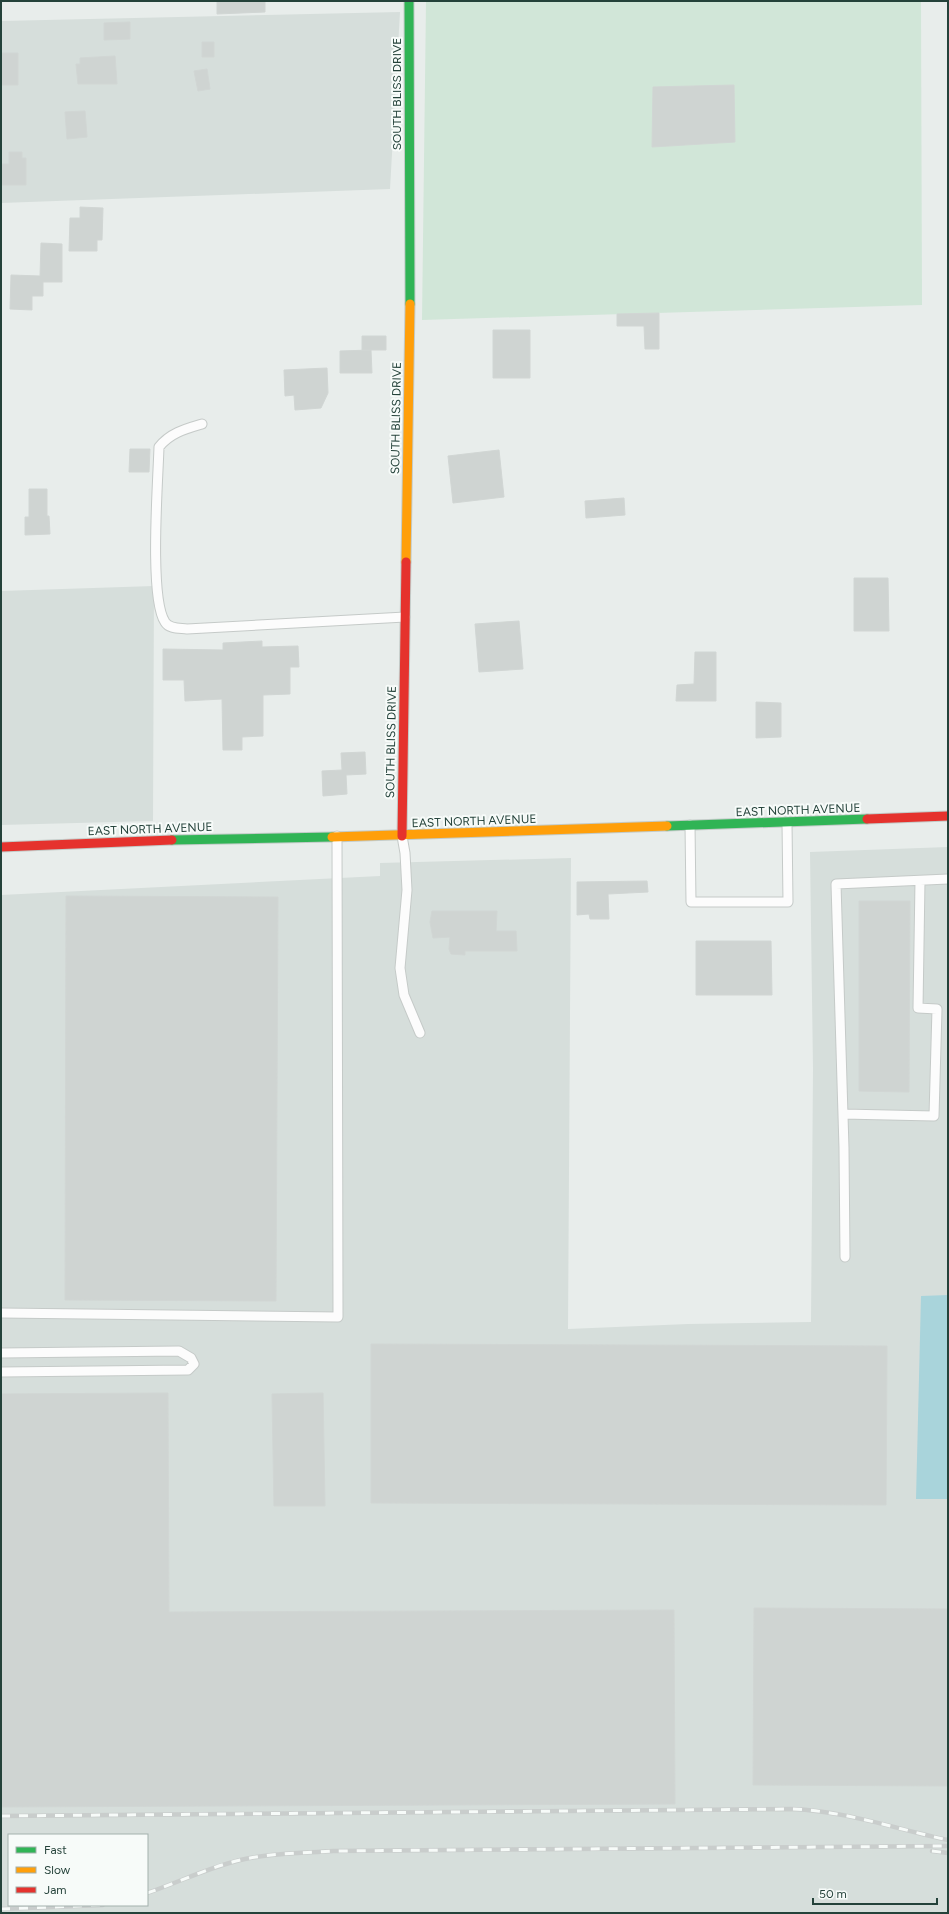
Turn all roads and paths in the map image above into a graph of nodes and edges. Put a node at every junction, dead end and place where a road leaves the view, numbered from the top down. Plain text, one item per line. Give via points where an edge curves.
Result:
1 (409, 1) edge
2 (202, 424) dead end
3 (405, 618) junction
4 (948, 816) edge
5 (787, 823) junction
6 (690, 825) junction
7 (337, 836) junction
8 (402, 836) junction
9 (1, 847) edge
10 (948, 879) edge
11 (920, 880) junction
12 (420, 1033) dead end
13 (843, 1114) junction
14 (845, 1257) dead end
15 (1, 1313) edge
16 (1, 1353) edge
17 (1, 1372) edge

1 - 3 street, SOUTH BLISS DRIVE via 411,256
2 - 3 lane via 176,433 159,447 158,602 165,623 171,627 187,628
3 - 8 street, SOUTH BLISS DRIVE
4 - 5 street, EAST NORTH AVENUE
5 - 6 street, EAST NORTH AVENUE
5 - 6 lane via 788,902 691,902
6 - 8 street, EAST NORTH AVENUE
7 - 8 street, EAST NORTH AVENUE
7 - 9 street, EAST NORTH AVENUE
7 - 15 lane via 338,1317
8 - 12 lane via 407,890 400,968 404,995
10 - 11 lane
11 - 13 lane via 836,884
11 - 13 lane via 918,1008 937,1009 934,1116
13 - 14 lane
16 - 17 lane via 179,1351 191,1358 194,1364 188,1370

